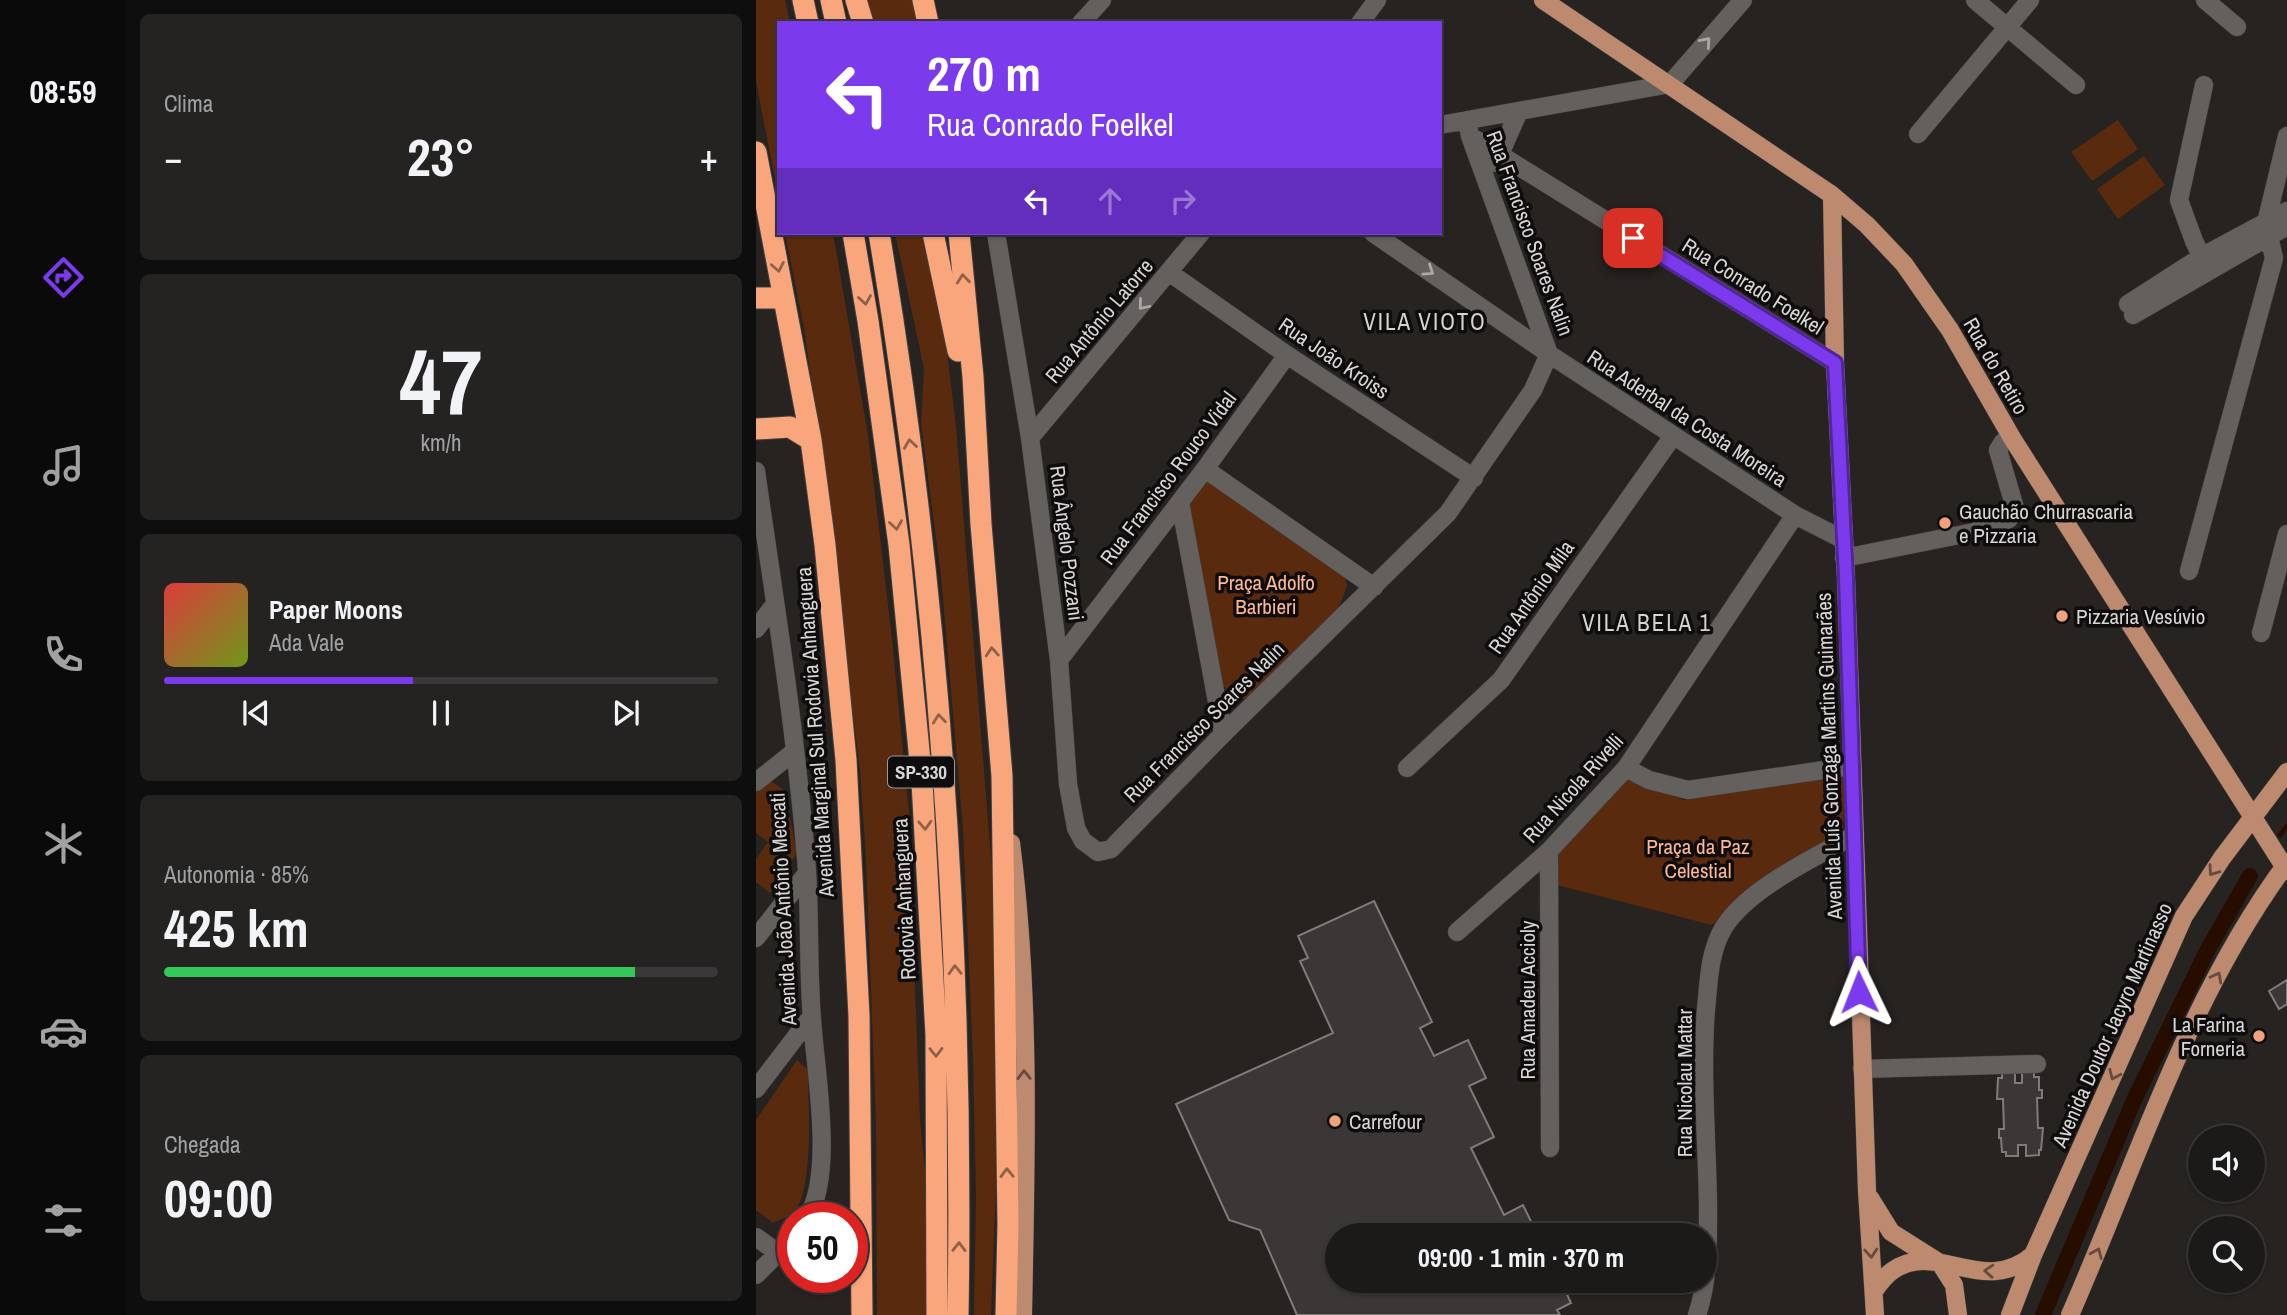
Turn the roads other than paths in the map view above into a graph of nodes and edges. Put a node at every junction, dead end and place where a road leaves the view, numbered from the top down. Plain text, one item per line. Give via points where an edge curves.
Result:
1 (803, 0) edge
2 (831, 0) edge
3 (856, 0) edge
4 (923, 0) edge
5 (1102, 0) edge
6 (1377, 0) edge
7 (1743, 0) edge
8 (1975, 0) edge
9 (2030, 0) edge
10 (2205, 0) edge
11 (1552, 2) edge
12 (808, 21) edge
13 (836, 21) edge
14 (862, 21) edge
15 (928, 21) edge
16 (1083, 21) edge
17 (1361, 21) edge
18 (2007, 27) junction
19 (2237, 27) dead end
20 (1670, 84) junction
21 (2076, 85) dead end
22 (2204, 85) dead end
23 (1519, 111) junction
24 (1442, 125) edge
25 (1469, 128) junction
26 (1918, 134) dead end
27 (2287, 135) edge
28 (756, 152) edge
29 (1499, 154) junction
30 (1489, 190) junction
31 (1832, 195) junction
32 (2287, 211) edge
33 (2287, 226) edge
34 (2268, 230) junction
35 (853, 235) edge
36 (878, 235) edge
37 (933, 235) edge
38 (959, 235) edge
39 (996, 235) edge
40 (1199, 235) edge
41 (1376, 235) edge
42 (2204, 264) junction
43 (1170, 273) junction
44 (756, 298) edge
45 (785, 298) junction
46 (2131, 309) dead end
47 (1549, 354) junction
48 (1287, 355) junction
49 (1835, 363) junction
50 (756, 429) edge
51 (1673, 436) junction
52 (1030, 438) junction
53 (2012, 438) junction
54 (811, 440) junction
55 (1205, 469) junction
56 (756, 471) edge
57 (1474, 478) junction
58 (1180, 502) junction
59 (1795, 515) junction
60 (981, 524) junction
61 (2287, 534) edge
62 (1842, 539) junction
63 (1844, 558) junction
64 (2189, 571) dead end
65 (1374, 587) junction
66 (775, 604) junction
67 (756, 629) edge
68 (2261, 633) dead end
69 (1059, 660) junction
70 (1223, 734) junction
71 (795, 751) junction
72 (1851, 765) junction
73 (1407, 768) dead end
74 (1626, 768) junction
75 (2287, 772) edge
76 (1002, 776) junction
77 (756, 782) edge
78 (2256, 820) junction
79 (1853, 836) junction
80 (1549, 851) junction
81 (1098, 852) joint
82 (2284, 864) edge
83 (807, 873) junction
84 (1457, 932) dead end
85 (756, 938) edge
86 (811, 1017) junction
87 (2037, 1064) dead end
88 (1862, 1069) junction
89 (756, 1089) edge
90 (1550, 1148) dead end
91 (1867, 1191) junction
92 (812, 1202) edge
93 (756, 1237) edge
94 (777, 1253) edge
95 (777, 1255) edge
96 (2033, 1255) junction
97 (1940, 1263) junction
98 (756, 1275) edge
99 (1874, 1291) junction
100 (862, 1315) edge
101 (937, 1315) edge
102 (958, 1315) edge
103 (1006, 1315) edge
104 (1023, 1315) edge
105 (1697, 1315) edge
106 (1875, 1315) edge
107 (1958, 1315) edge
108 (2010, 1315) edge
109 (2070, 1315) edge

1 - 12 highway
2 - 13 highway
3 - 14 highway
4 - 15 highway
5 - 16 street
6 - 17 street
20 -> 7 street
8 - 18 street
9 - 18 street
10 - 19 street
11 - 20 main road, Rua do Retiro
18 - 21 street
18 - 26 street
20 - 23 street
20 - 31 main road, Rua do Retiro
22 - 42 street via 2179,200
23 - 25 street
23 - 29 street
24 - 25 street
25 - 29 street, Rua Conrado Foelkel
25 - 30 street, Rua Francisco Soares Nalin
27 - 34 street
28 -> 45 highway, Avenida Marginal Sul Rodovia Anhanguera
29 - 30 street
29 - 49 street, Rua Conrado Foelkel
30 - 47 street, Rua Francisco Soares Nalin
31 - 49 main road, Avenida Luís Gonzaga Martins Guimarães
31 - 53 main road, Rua do Retiro via 1904,264 1950,330
32 - 34 street
33 - 34 street
34 - 42 street
34 - 64 street via 2274,258
35 -> 101 highway, Rodovia Anhanguera / SP-330 via 899,545 922,782 936,1035
102 -> 36 highway, SP-330 via 959,1096 945,776 911,450
37 - 60 highway via 958,346
60 -> 38 highway
39 - 52 street, Rua Ângelo Pozzani
40 - 43 street, Rua Antônio Latorre
41 -> 47 street, Rua Aderbal da Costa Moreira
42 - 46 street
43 - 48 street, Rua João Kroiss
43 -> 52 street, Rua Antônio Latorre
44 - 45 highway
45 - 54 highway, Avenida Marginal Sul Rodovia Anhanguera
47 - 51 street, Rua Aderbal da Costa Moreira
47 - 57 street, Rua Francisco Soares Nalin via 1533,390
48 - 55 street, Rua Francisco Rouco Vidal
48 - 57 street, Rua João Kroiss
49 - 62 main road, Avenida Luís Gonzaga Martins Guimarães
50 - 54 highway via 790,427
51 - 59 street, Rua Aderbal da Costa Moreira
51 - 73 street, Rua Antônio Mila via 1501,680
52 - 69 street, Rua Ângelo Pozzani
53 - 63 street via 1998,450 2015,508 2009,519 1975,532
53 - 78 main road, Rua do Retiro
54 - 100 highway, Avenida Marginal Sul Rodovia Anhanguera via 846,774 859,1016
55 - 58 street, Rua Francisco Rouco Vidal
55 - 65 street
56 - 66 street, Avenida João Antônio Meccati
57 - 65 street, Rua Francisco Soares Nalin via 1448,513
58 - 69 street, Rua Francisco Rouco Vidal
58 - 70 street
59 - 62 street, Rua Aderbal da Costa Moreira
59 - 74 street, Rua Nicola Rivelli
76 -> 60 highway
61 - 68 street
62 - 63 main road, Avenida Luís Gonzaga Martins Guimarães
63 - 72 main road, Avenida Luís Gonzaga Martins Guimarães
65 - 70 street, Rua Francisco Soares Nalin
66 - 67 street
66 - 71 street, Avenida João Antônio Meccati
69 - 81 street, Rua Ângelo Pozzani via 1068,784 1076,828 1083,841
70 - 81 street, Rua Francisco Soares Nalin via 1111,849
71 - 77 street
71 - 83 street, Avenida João Antônio Meccati
72 - 74 street via 1688,790 1649,780
72 - 79 main road, Avenida Luís Gonzaga Martins Guimarães
74 - 80 street, Rua Nicola Rivelli
75 - 78 main road, Avenida Doutor Jacyro Martinasso
103 -> 76 highway
104 -> 76 main road via 1026,1150 1019,910
78 - 82 main road, Rua do Retiro
78 -> 96 main road, Avenida Doutor Jacyro Martinasso via 2202,886 2184,916
79 - 88 main road, Avenida Luís Gonzaga Martins Guimarães
79 - 105 street, Rua Nicolau Mattar via 1793,869 1745,904 1725,927 1710,959 1703,1050 1708,1260
80 - 84 street, Rua Nicola Rivelli
80 - 90 street, Rua Amadeu Accioly
109 -> 82 main road via 2175,1060 2222,967
83 - 85 street
83 - 86 street, Avenida João Antônio Meccati
86 - 89 street
86 - 92 street, Avenida João Antônio Meccati via 822,1135
87 - 88 street
88 - 91 main road, Avenida Luís Gonzaga Martins Guimarães
91 - 97 main road via 1891,1232
91 -> 99 main road, Avenida Luís Gonzaga Martins Guimarães
93 - 94 street
95 - 98 street
96 -> 97 main road via 2022,1265 1997,1273
96 - 108 main road, Avenida Doutor Jacyro Martinasso
97 - 99 main road via 1922,1262 1893,1270
97 - 107 main road via 1954,1285
99 - 106 main road, Avenida Luís Gonzaga Martins Guimarães

